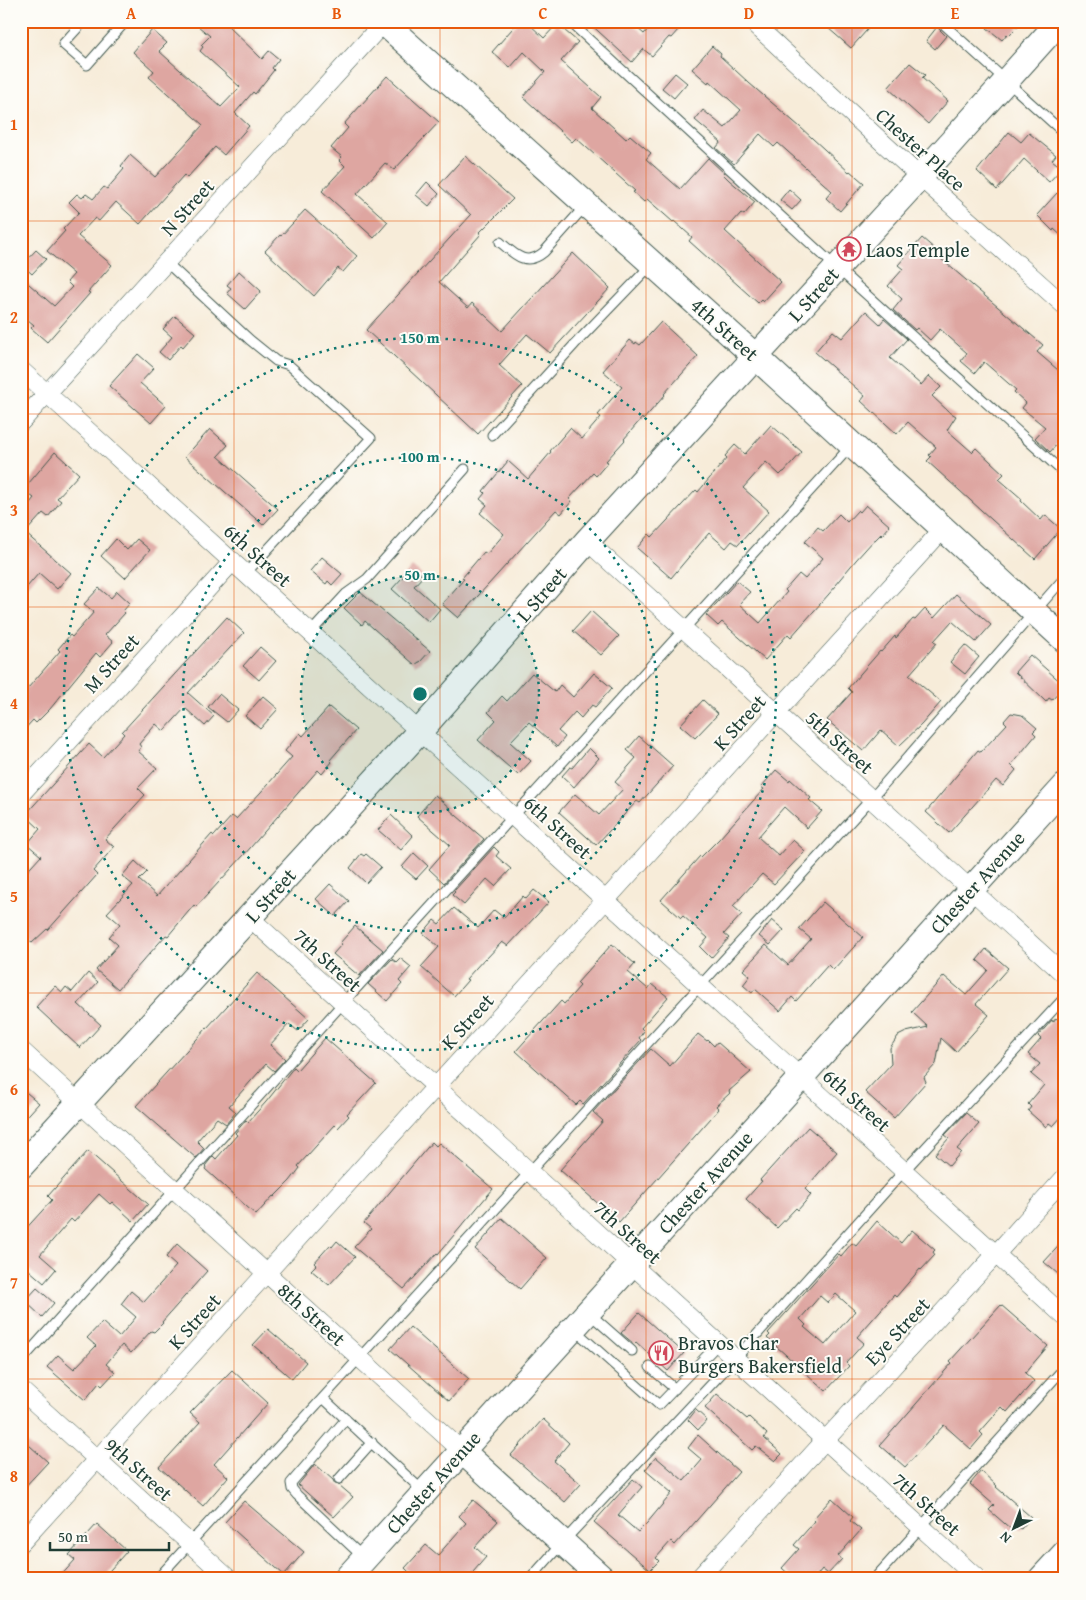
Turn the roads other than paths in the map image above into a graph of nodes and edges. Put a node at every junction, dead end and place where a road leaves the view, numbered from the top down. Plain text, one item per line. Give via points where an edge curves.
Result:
1 (84, 21) edge
2 (126, 21) edge
3 (569, 21) edge
4 (751, 21) edge
5 (940, 21) edge
6 (1060, 21) edge
7 (384, 22) edge
8 (1006, 81) junction
9 (1065, 134) edge
10 (920, 177) junction
11 (586, 205) junction
12 (500, 242) dead end
13 (166, 262) junction
14 (652, 264) junction
15 (837, 268) junction
16 (1065, 306) edge
17 (756, 357) junction
18 (21, 370) edge
19 (48, 393) junction
20 (21, 422) edge
21 (492, 435) dead end
22 (852, 445) junction
23 (465, 469) dead end
24 (1065, 474) edge
25 (944, 528) junction
26 (587, 541) junction
27 (233, 561) junction
28 (246, 573) junction
29 (1065, 577) edge
30 (1034, 612) junction
31 (684, 629) junction
32 (310, 632) junction
33 (1065, 640) edge
34 (776, 713) junction
35 (420, 731) junction
36 (1065, 786) edge
37 (21, 794) edge
38 (870, 798) junction
39 (514, 817) junction
40 (971, 890) junction
41 (606, 900) junction
42 (249, 917) junction
43 (1065, 975) edge
44 (700, 985) junction
45 (1065, 997) edge
46 (344, 1003) junction
47 (21, 1050) edge
48 (801, 1077) junction
49 (436, 1087) junction
50 (79, 1103) junction
51 (21, 1166) edge
52 (528, 1171) junction
53 (904, 1171) junction
54 (1065, 1177) edge
55 (175, 1190) junction
56 (996, 1254) junction
57 (631, 1264) junction
58 (267, 1273) junction
59 (1065, 1317) edge
60 (580, 1320) junction
61 (718, 1344) junction
62 (632, 1351) dead end
63 (360, 1358) junction
64 (735, 1359) junction
65 (21, 1361) edge
66 (650, 1367) dead end
67 (1065, 1367) edge
68 (675, 1389) junction
69 (21, 1390) edge
70 (323, 1398) junction
71 (346, 1419) junction
72 (825, 1440) junction
73 (372, 1442) junction
74 (462, 1450) junction
75 (97, 1459) junction
76 (339, 1479) dead end
77 (425, 1492) junction
78 (920, 1527) junction
79 (563, 1542) junction
80 (21, 1543) edge
81 (189, 1543) junction
82 (1065, 1552) edge
83 (364, 1558) junction
84 (157, 1579) edge
85 (229, 1579) edge
86 (346, 1579) edge
87 (530, 1579) edge
88 (603, 1579) edge
89 (698, 1579) edge
90 (874, 1579) edge
91 (978, 1579) edge
92 (1041, 1579) edge

1 - 2 lane via 63,44 87,65
3 - 15 lane
4 - 10 street, Chester Place
5 - 8 lane
6 - 8 street, L Street
7 - 11 street, 4th Street
7 - 13 street, N Street
8 - 9 lane
8 - 10 street, L Street
10 - 15 street, L Street
10 - 16 street, Chester Place
11 - 12 lane via 538,257 525,259 516,256
11 - 14 street, 4th Street
13 - 19 street, N Street
13 - 28 lane via 250,340 276,361 289,365 370,438
14 - 17 street, 4th Street
14 - 21 lane
15 - 17 street, L Street
15 - 24 lane
17 - 22 street, 4th Street
17 - 26 street, L Street
18 - 19 street, 6th Street
19 - 20 street, N Street
19 - 27 street, 6th Street
22 - 25 street, 4th Street
22 - 31 lane
23 - 32 lane via 367,580 346,594
25 - 30 street, 4th Street
25 - 34 street, K Street
26 - 31 street, 5th Street
26 - 35 street, L Street
27 - 28 street, 6th Street
27 - 37 street, M Street
28 - 32 street, 6th Street
29 - 30 lane
30 - 33 street, 4th Street
30 - 38 lane
31 - 34 street, 5th Street
31 - 39 lane
32 - 35 street, 6th Street
34 - 38 street, 5th Street
34 - 41 street, K Street
35 - 39 street, 6th Street
35 - 42 street, L Street
36 - 40 street, Chester Avenue
38 - 40 street, 5th Street
38 - 44 lane
39 - 41 street, 6th Street
39 - 46 lane
40 - 43 street, 5th Street
40 - 48 street, Chester Avenue
41 - 44 street, 6th Street
41 - 49 street, K Street
42 - 46 street, 7th Street
42 - 50 street, L Street
44 - 48 street, 6th Street
44 - 52 lane
45 - 53 lane
46 - 49 street, 7th Street
46 - 55 lane
47 - 50 street, 8th Street
48 - 53 street, 6th Street
48 - 57 street, Chester Avenue
49 - 52 street, 7th Street
49 - 58 street, K Street
50 - 51 street, L Street
50 - 55 street, 8th Street
52 - 57 street, 7th Street
52 - 63 lane
53 - 56 street, 6th Street
53 - 64 lane
54 - 56 street, Eye Street
55 - 58 street, 8th Street
55 - 65 lane
56 - 59 street, 6th Street
56 - 72 street, Eye Street
57 - 60 street, Chester Avenue
57 - 61 street, 7th Street
58 - 63 street, 8th Street
58 - 75 street, K Street
60 - 62 lane
60 - 68 lane via 659,1405
60 - 74 street, Chester Avenue
61 - 64 street, 7th Street
61 - 68 lane
63 - 70 lane
63 - 74 street, 8th Street
64 - 72 street, 7th Street
64 - 79 lane
66 - 68 lane
67 - 78 lane
69 - 75 street, 9th Street
70 - 71 lane
70 - 81 lane
71 - 73 lane
71 - 83 lane via 291,1483 297,1495
72 - 78 street, 7th Street
72 - 89 street, Eye Street
73 - 76 lane
73 - 77 lane
74 - 77 street, Chester Avenue
74 - 79 street, 8th Street
75 - 80 street, K Street
75 - 81 street, 9th Street
77 - 83 street, Chester Avenue
78 - 90 lane
78 - 91 street, 7th Street
79 - 87 lane
79 - 88 street, 8th Street
81 - 84 lane
81 - 85 street, 9th Street
82 - 92 street
83 - 86 street, Chester Avenue

